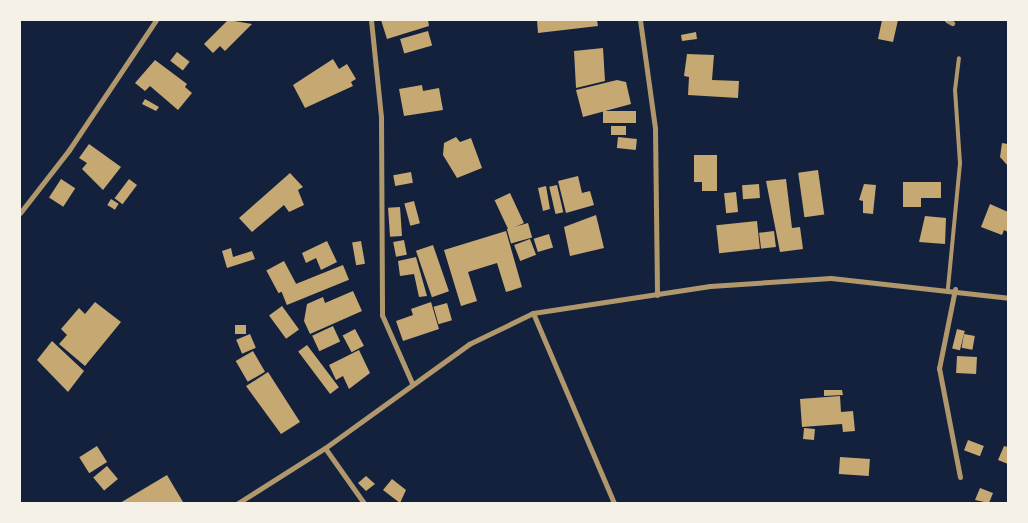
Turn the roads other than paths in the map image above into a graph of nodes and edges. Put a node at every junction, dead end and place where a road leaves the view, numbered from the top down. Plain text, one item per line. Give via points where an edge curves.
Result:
1 (156, 20) edge
2 (371, 20) edge
3 (640, 20) edge
4 (959, 58) dead end
5 (20, 213) edge
6 (948, 288) junction
7 (955, 289) junction
8 (656, 294) junction
9 (1008, 298) edge
10 (533, 313) junction
11 (412, 383) junction
12 (325, 448) junction
13 (960, 477) dead end
14 (238, 503) edge
15 (364, 503) edge
16 (614, 503) edge

1 - 5 street
2 - 11 street via 381,117 382,316
3 - 8 street via 655,128
4 - 6 lane via 955,90 960,164
6 - 7 street
6 - 8 street via 831,278 710,286
7 - 9 street
7 - 13 street via 939,368
8 - 10 street
10 - 11 street via 470,344
10 - 16 street
11 - 12 street
12 - 14 street
12 - 15 street

